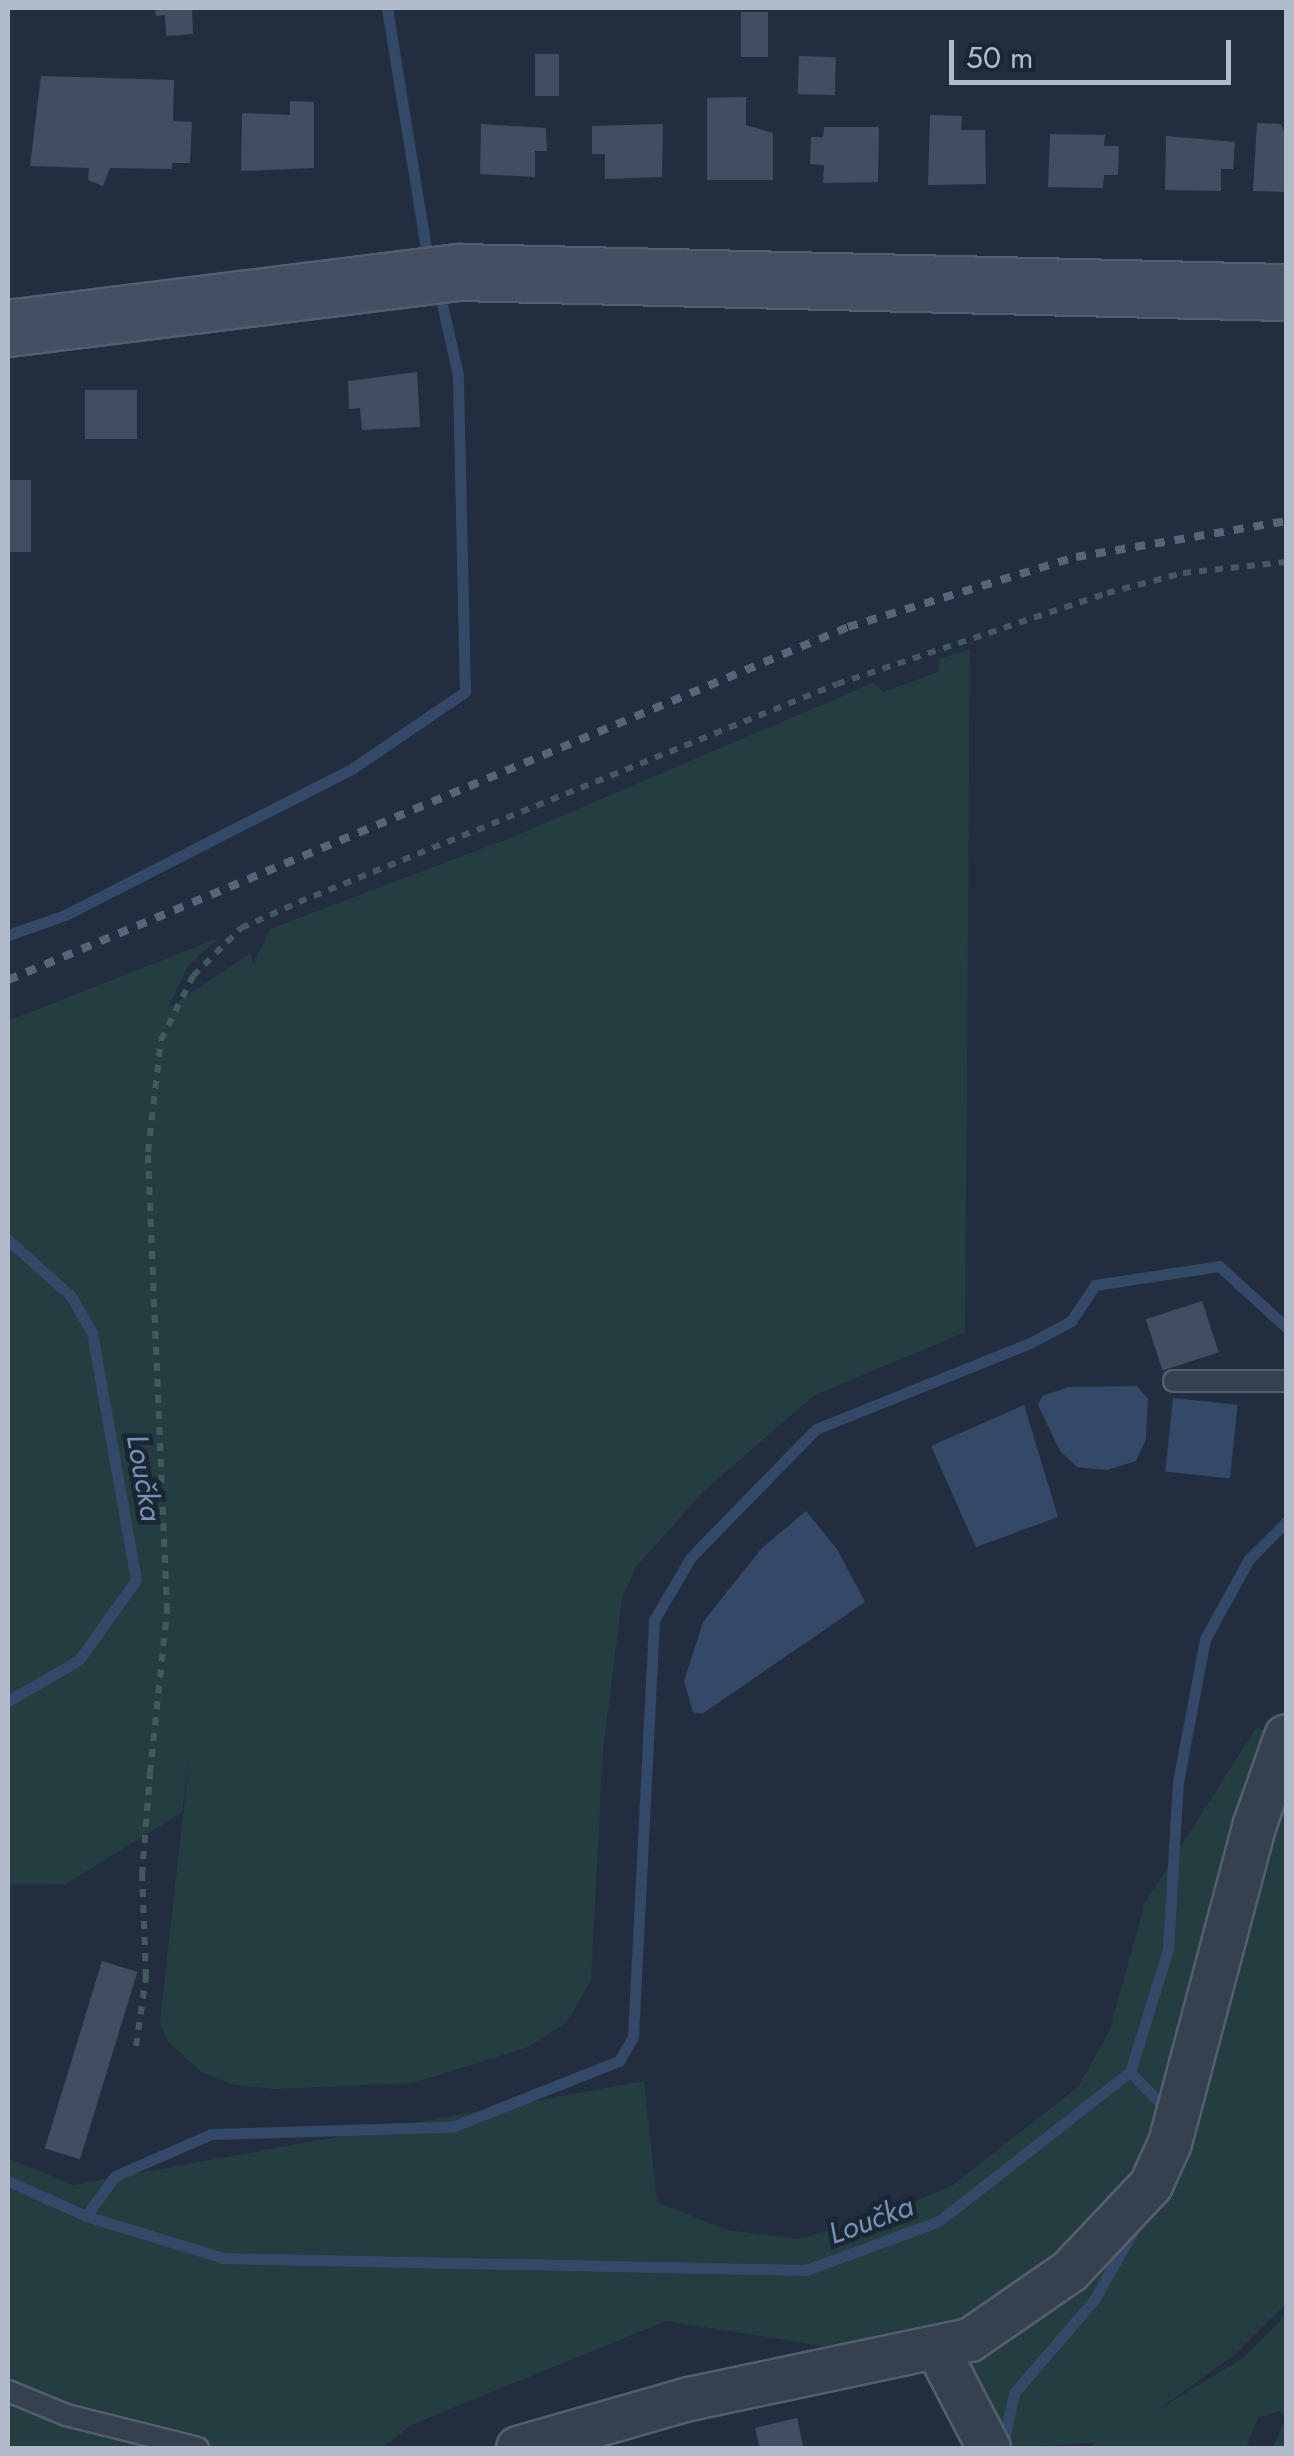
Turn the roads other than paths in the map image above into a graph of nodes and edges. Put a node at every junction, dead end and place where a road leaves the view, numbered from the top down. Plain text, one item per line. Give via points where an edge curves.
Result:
1 (1286, 292) edge
2 (8, 328) edge
3 (1286, 1380) edge
4 (1174, 1381) dead end
5 (1286, 1736) edge
6 (938, 2350) junction
7 (8, 2391) edge
8 (516, 2447) edge
9 (198, 2448) edge
10 (989, 2448) edge

1 - 2 main road via 459,272
3 - 4 lane
5 - 6 street via 1254,1827 1170,2143 1151,2185 1031,2304 970,2340
6 - 8 street via 689,2399
6 - 10 street
7 - 9 lane via 66,2415

